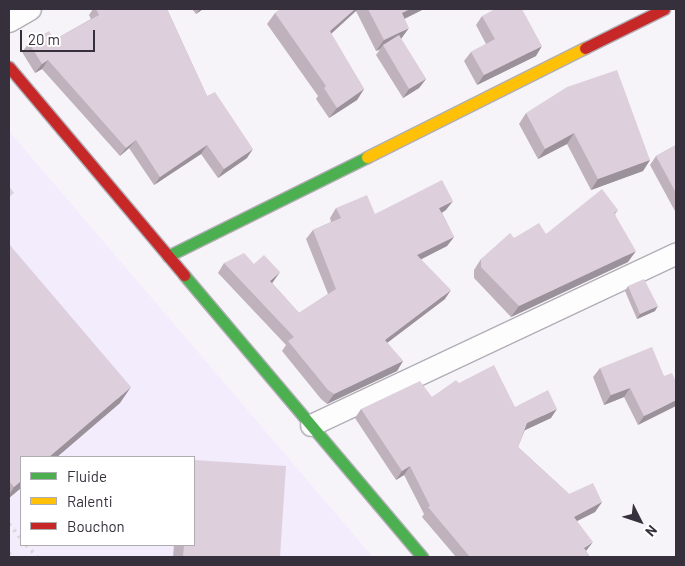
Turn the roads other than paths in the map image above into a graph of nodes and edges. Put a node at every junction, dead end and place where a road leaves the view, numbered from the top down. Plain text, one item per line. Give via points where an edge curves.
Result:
1 (30, 9) edge
2 (654, 11) edge
3 (9, 21) edge
4 (9, 67) edge
5 (676, 253) edge
6 (168, 256) junction
7 (311, 425) junction
8 (422, 557) edge

1 - 3 street
2 - 6 street
4 - 6 street
5 - 7 street
6 - 7 street
7 - 8 street

